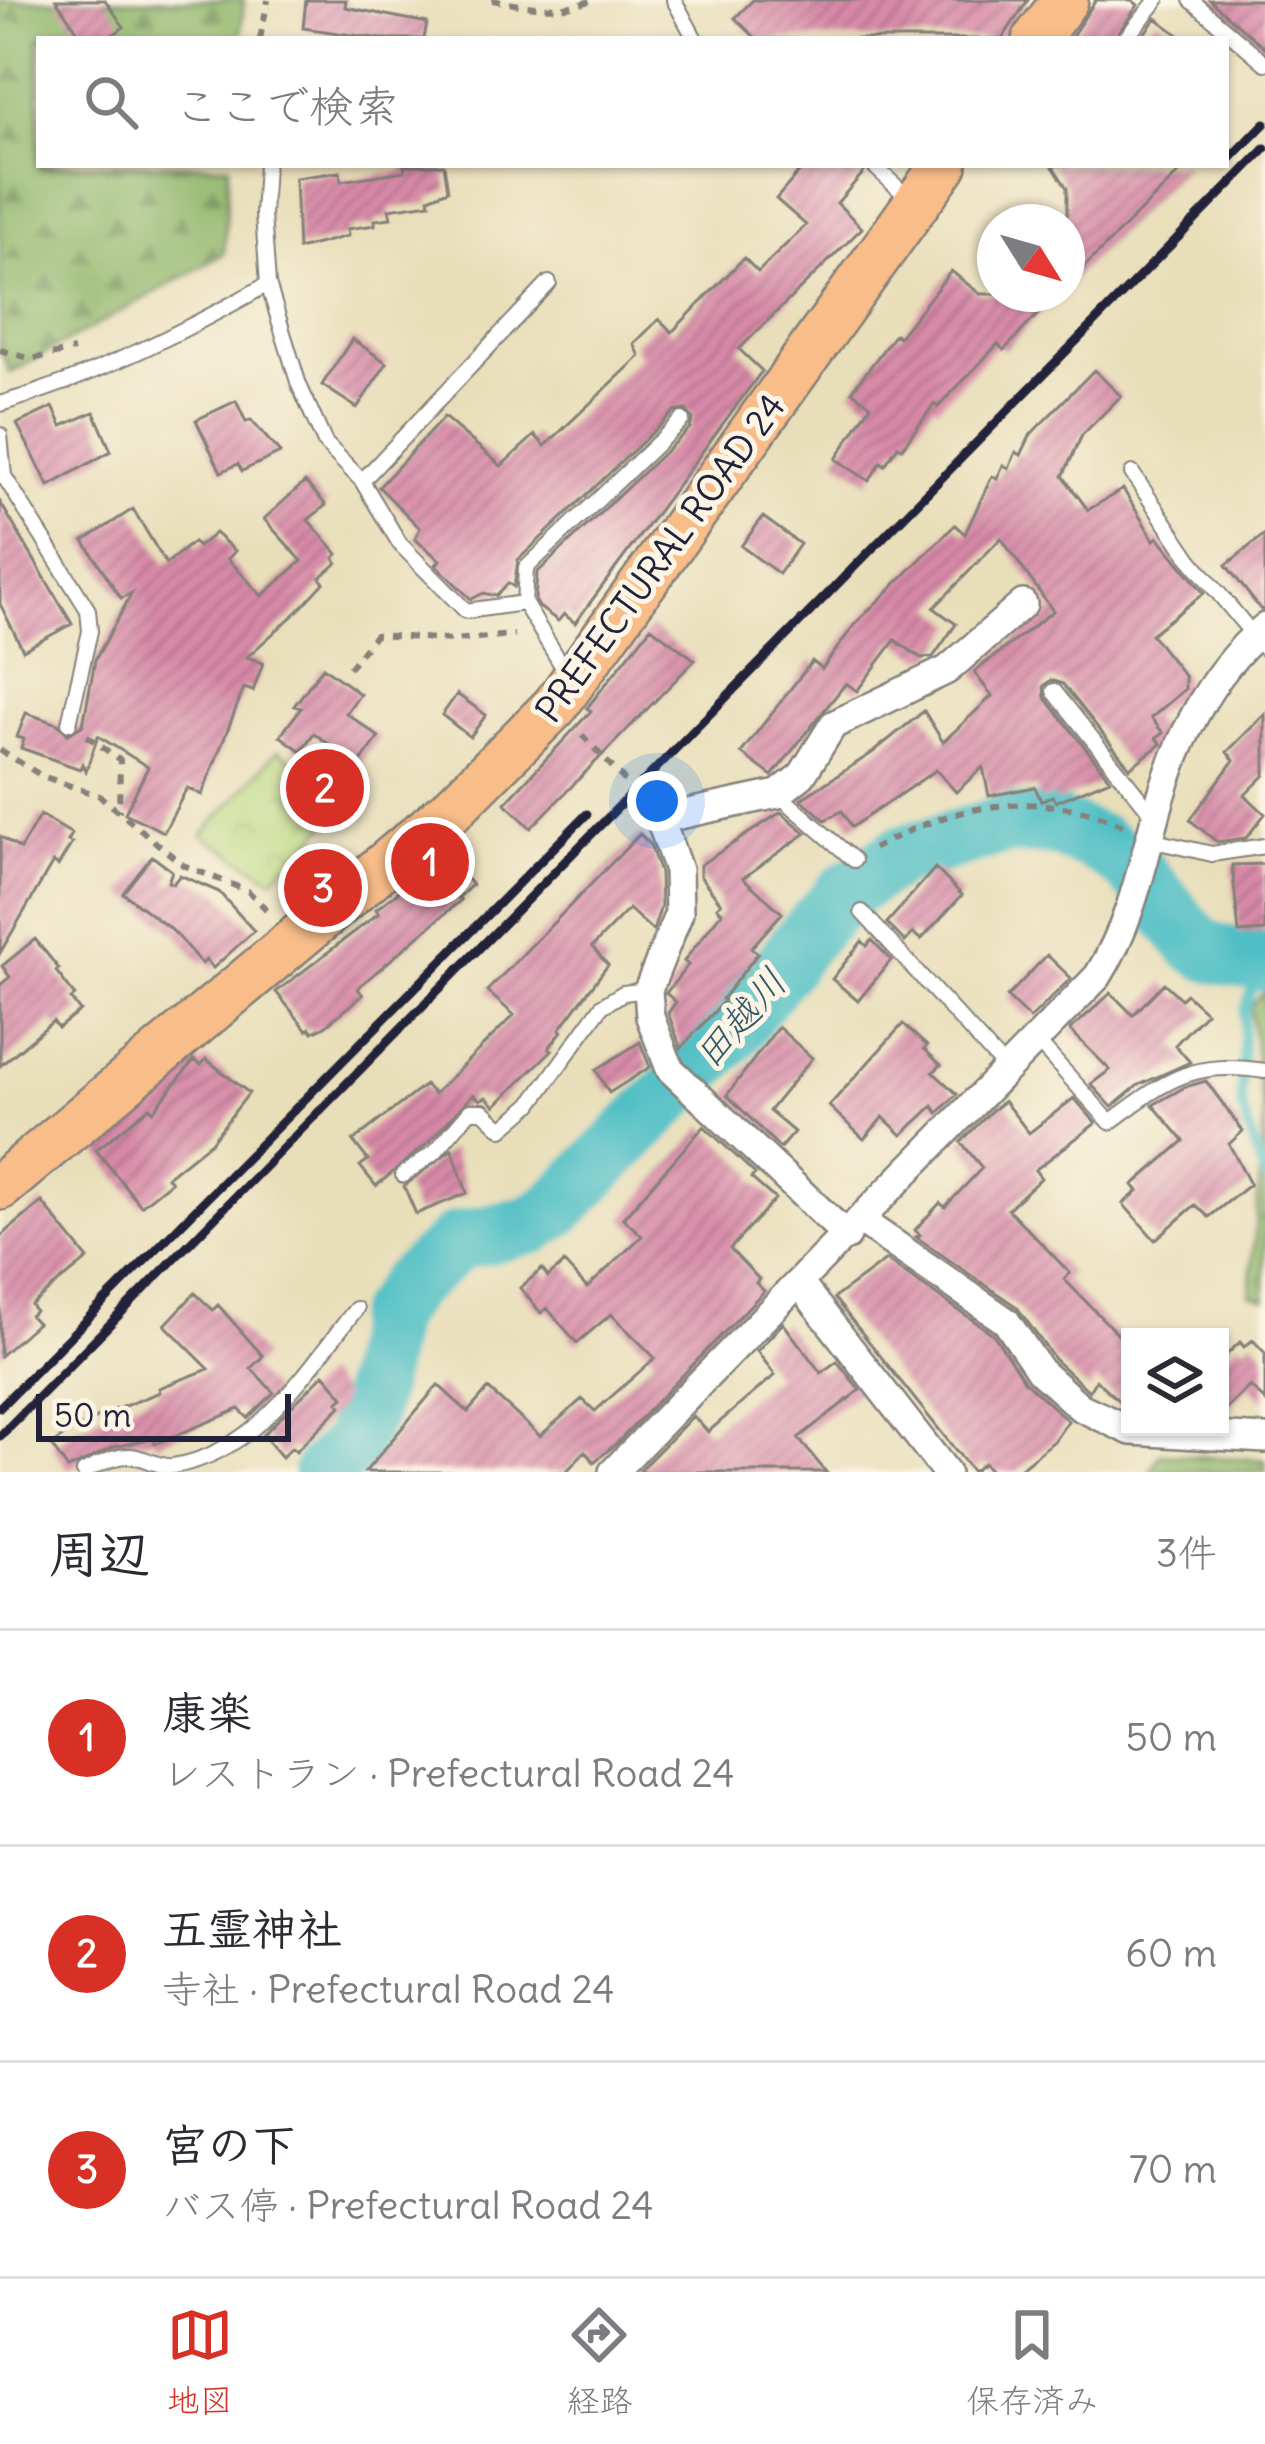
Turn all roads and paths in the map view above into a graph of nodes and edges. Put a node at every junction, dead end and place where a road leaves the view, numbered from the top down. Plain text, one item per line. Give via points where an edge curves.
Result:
1 (268, 0) edge
2 (492, 0) edge
3 (592, 0) edge
4 (674, 0) edge
5 (1065, 0) edge
6 (1157, 0) edge
7 (1191, 0) edge
8 (261, 36) edge
9 (693, 36) edge
10 (1038, 36) edge
11 (1127, 36) edge
12 (1265, 62) edge
13 (266, 168) edge
14 (876, 168) edge
15 (942, 168) edge
16 (916, 205) junction
17 (549, 283) dead end
18 (268, 284) junction
19 (0, 404) edge
20 (682, 420) dead end
21 (0, 435) edge
22 (1132, 473) dead end
23 (362, 481) junction
24 (524, 603) junction
25 (1023, 604) dead end
26 (542, 632) junction
27 (1261, 637) edge
28 (349, 668) dead end
29 (1054, 691) dead end
30 (564, 695) junction
31 (69, 724) joint
32 (0, 750) edge
33 (778, 794) junction
34 (119, 812) junction
35 (660, 819) junction
36 (1151, 836) junction
37 (1265, 846) edge
38 (854, 860) joint
39 (862, 912) dead end
40 (297, 940) junction
41 (648, 990) junction
42 (1037, 1040) junction
43 (1007, 1070) junction
44 (1263, 1070) edge
45 (403, 1174) dead end
46 (0, 1187) edge
47 (854, 1228) junction
48 (800, 1284) junction
49 (356, 1309) dead end
50 (1265, 1439) edge
51 (84, 1472) edge
52 (613, 1472) edge
53 (946, 1472) edge

1 - 8 path
2 - 3 path via 544,9
4 - 9 lane
5 - 10 main road
6 - 11 lane
7 - 12 lane
13 - 18 lane
14 - 16 lane
15 - 16 main road, PREFECTURAL ROAD 24
16 - 30 main road, PREFECTURAL ROAD 24
17 - 23 lane
18 - 19 lane via 134,356
18 - 23 lane via 325,443
20 - 24 lane via 526,568
21 - 31 lane via 4,476 88,610
22 - 27 lane via 1190,560
23 - 24 lane via 400,544 466,611
24 - 26 lane
25 - 33 street via 947,670 833,725 802,775
26 - 28 path via 453,640 375,635
26 - 30 lane
27 - 36 street via 1204,699 1181,740
29 - 36 lane
30 - 35 path
30 - 40 main road, PREFECTURAL ROAD 24 via 454,807
31 - 34 path via 120,760
32 - 34 path
33 - 35 street
33 - 38 lane
34 - 40 path via 184,866 248,891
35 - 41 street via 678,870 679,913
36 - 37 lane via 1212,854
36 - 38 path via 1058,805 1005,803 917,824
36 - 42 street via 1119,943
39 - 43 lane
40 - 46 main road, PREFECTURAL ROAD 24
41 - 45 lane via 602,1006 531,1104 502,1129 484,1111 470,1111
41 - 47 street via 670,1069
42 - 43 street
42 - 44 lane via 1111,1122 1170,1078
43 - 47 street
47 - 48 street
47 - 50 street via 1006,1321 1040,1371 1080,1407 1131,1431
48 - 52 street
48 - 53 street
49 - 51 lane via 287,1395 214,1454 169,1467 129,1455

